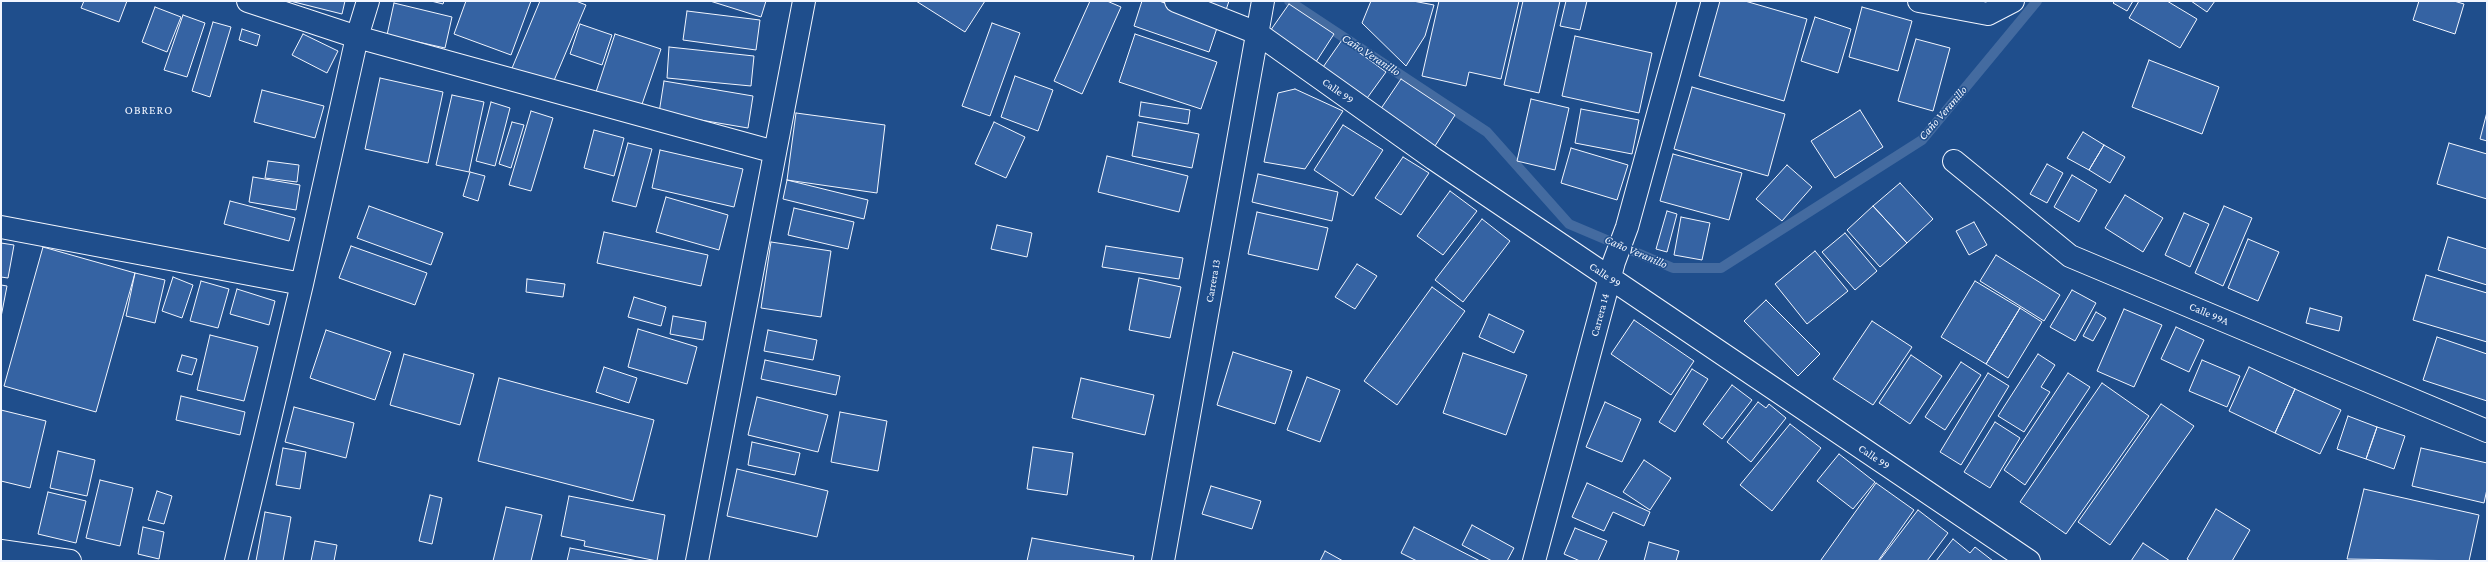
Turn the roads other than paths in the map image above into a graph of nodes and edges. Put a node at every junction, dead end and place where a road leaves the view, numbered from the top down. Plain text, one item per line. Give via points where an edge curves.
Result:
1 (248, 1) edge
2 (368, 1) edge
3 (804, 1) edge
4 (1176, 1) edge
5 (1689, 1) edge
6 (1919, 1) edge
7 (2013, 1) edge
8 (1260, 16) edge
9 (357, 37) junction
10 (775, 152) junction
11 (1954, 160) dead end
12 (1, 227) edge
13 (1612, 270) junction
14 (302, 284) junction
15 (2487, 431) edge
16 (1, 551) edge
17 (70, 561) edge
18 (236, 561) edge
19 (697, 561) edge
20 (1163, 561) edge
21 (1534, 561) edge
22 (2029, 561) edge

1 - 9 street
2 - 9 street
3 - 10 street
4 - 8 street, Calle 99
5 - 13 street, Carrera 14 via 1627,227
6 - 7 street via 1988,14
8 - 13 street, Calle 99 via 1434,159
8 - 20 street, Carrera 13
9 - 10 street
9 - 14 street
10 - 19 street
11 - 15 street, Calle 99A via 2070,256
12 - 14 street
13 - 21 street, Carrera 14
13 - 22 street, Calle 99
14 - 18 street
16 - 17 street

